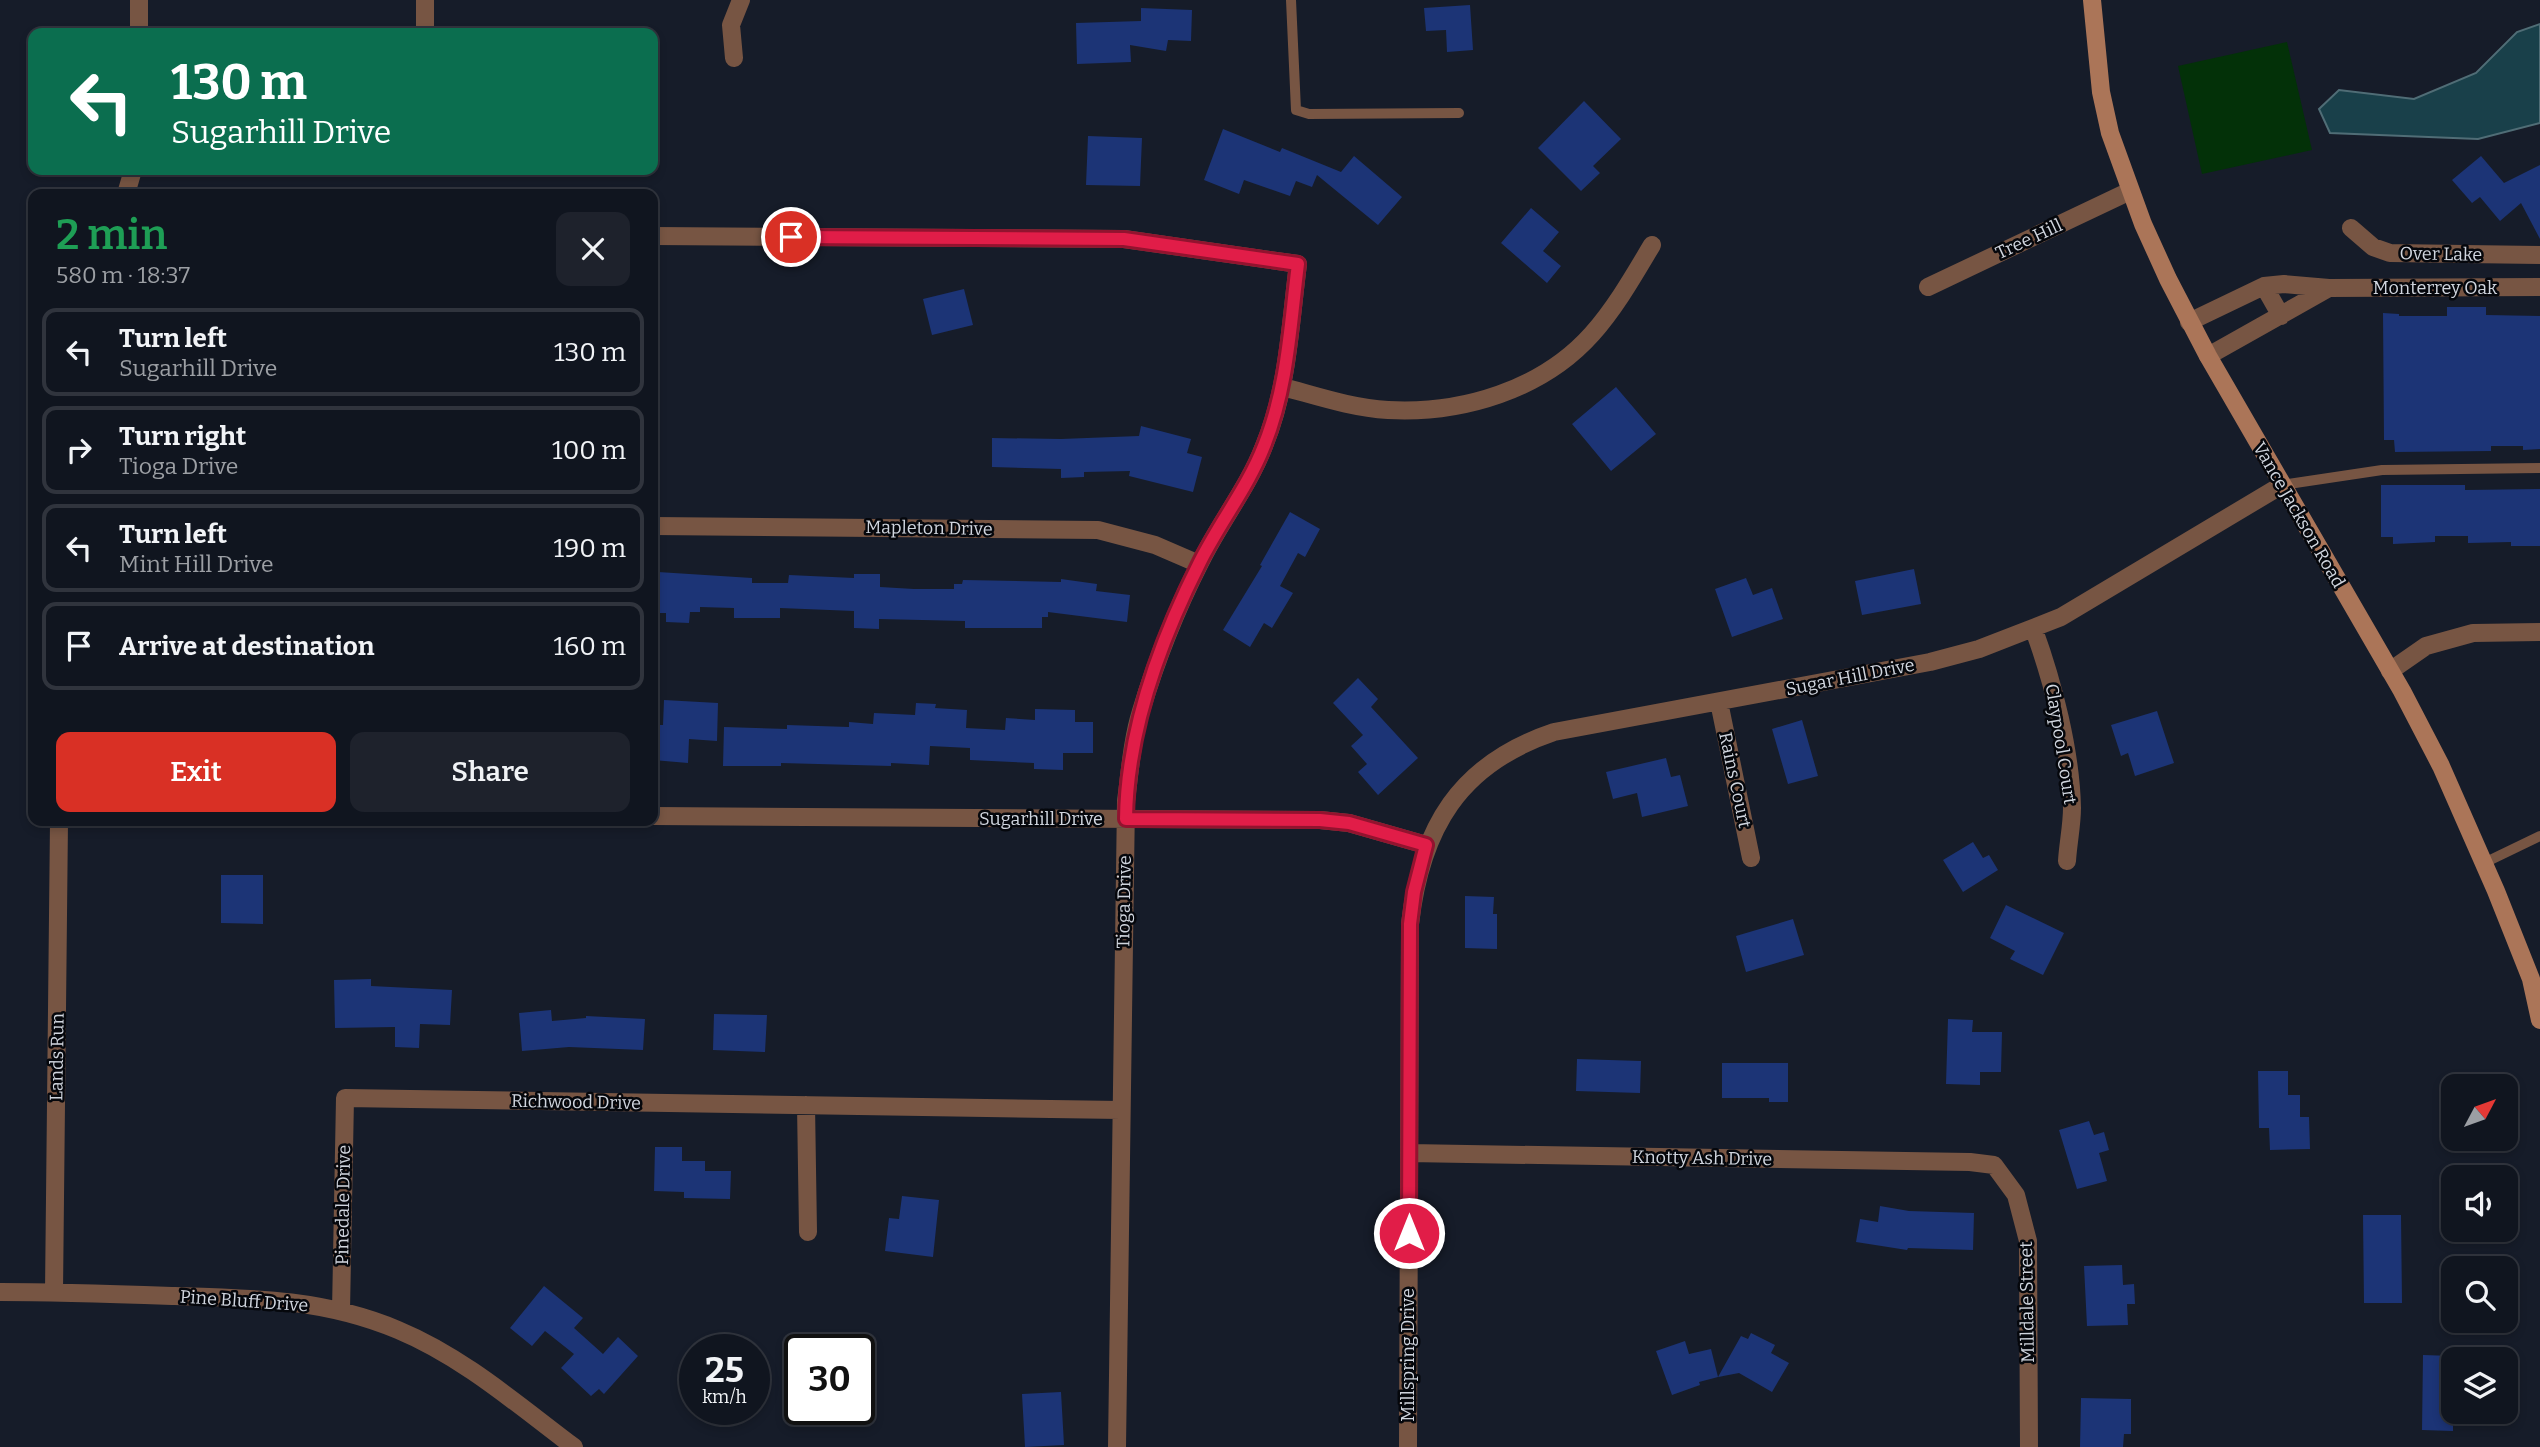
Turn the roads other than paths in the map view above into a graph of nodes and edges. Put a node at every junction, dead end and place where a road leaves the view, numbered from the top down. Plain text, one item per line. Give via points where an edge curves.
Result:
1 (139, 0) edge
2 (425, 0) edge
3 (741, 0) edge
4 (1291, 0) edge
5 (2092, 0) edge
6 (139, 28) edge
7 (425, 28) edge
8 (734, 58) dead end
9 (1459, 113) dead end
10 (2130, 191) junction
11 (2351, 228) dead end
12 (658, 236) edge
13 (1652, 245) dead end
14 (2540, 255) edge
15 (2264, 286) junction
16 (1928, 287) dead end
17 (2540, 287) edge
18 (2329, 288) junction
19 (2281, 316) junction
20 (2189, 322) junction
21 (2208, 356) junction
22 (1283, 387) junction
23 (2540, 468) edge
24 (2282, 485) junction
25 (658, 526) edge
26 (1199, 564) junction
27 (2034, 629) junction
28 (2540, 632) edge
29 (2390, 671) junction
30 (1719, 702) junction
31 (658, 816) edge
32 (1126, 819) junction
33 (59, 826) edge
34 (2540, 836) edge
35 (1426, 845) junction
36 (1751, 858) dead end
37 (2067, 861) dead end
38 (2484, 863) junction
39 (2535, 978) edge
40 (2540, 1020) edge
41 (345, 1098) joint
42 (806, 1105) junction
43 (1121, 1110) junction
44 (1409, 1153) junction
45 (1994, 1165) joint
46 (808, 1231) dead end
47 (0, 1292) edge
48 (54, 1292) junction
49 (341, 1311) junction
50 (574, 1447) edge
51 (1117, 1447) edge
52 (1408, 1447) edge
53 (2029, 1447) edge

1 - 6 street
2 - 7 street
3 - 8 street via 731,25
4 - 9 lane via 1296,110 1309,114
5 - 10 main road, Vance Jackson Road via 2101,92
10 - 16 street, Tree Hill
10 - 20 main road, Vance Jackson Road
11 - 14 street, Over Lake via 2373,247 2390,253
12 - 22 street, Tioga Drive via 1124,239 1298,264
13 - 22 street via 1592,334 1547,372 1503,394 1414,410 1359,406
15 - 18 street, Monterrey Oak
15 - 19 street
15 - 20 street, Monterrey Oak
17 - 18 street, Monterrey Oak
18 - 19 street, Monterrey Oak
19 - 21 street, Monterrey Oak
20 - 21 main road, Vance Jackson Road
21 - 24 main road, Vance Jackson Road
22 - 26 street, Tioga Drive via 1250,477
23 - 24 lane via 2382,470
24 - 27 street, Sugar Hill Drive via 2090,602
24 - 29 main road, Vance Jackson Road
25 - 26 street, Mapleton Drive via 1098,530 1155,545
26 - 32 street, Tioga Drive via 1140,712
27 - 30 street, Sugar Hill Drive via 1930,662
27 - 37 street, Claypool Court via 2051,677 2070,782
28 - 29 street via 2473,633 2426,646
29 - 38 main road, Vance Jackson Road via 2441,766
30 - 35 street, Sugar Hill Drive via 1564,730 1516,747 1465,786
30 - 36 street, Rains Court
31 - 32 street, Sugarhill Drive
32 - 35 street, Sugarhill Drive via 1340,822
32 - 43 street, Tioga Drive
33 - 48 street, Lands Run
34 - 38 lane
35 - 44 street, Millspring Drive via 1410,924
38 - 39 main road, Vance Jackson Road
39 - 40 main road, Vance Jackson Road
41 - 42 street, Richwood Drive
41 - 49 street, Pinedale Drive
42 - 43 street, Richwood Drive
42 - 46 street
43 - 51 street, Tioga Drive
44 - 45 street, Knotty Ash Drive
44 - 52 street, Millspring Drive
45 - 53 street, Milldale Street via 2016,1195 2028,1241
47 - 48 street, Pine Bluff Drive
48 - 49 street, Pine Bluff Drive via 292,1301
49 - 50 street, Pine Bluff Drive via 364,1316 435,1349

